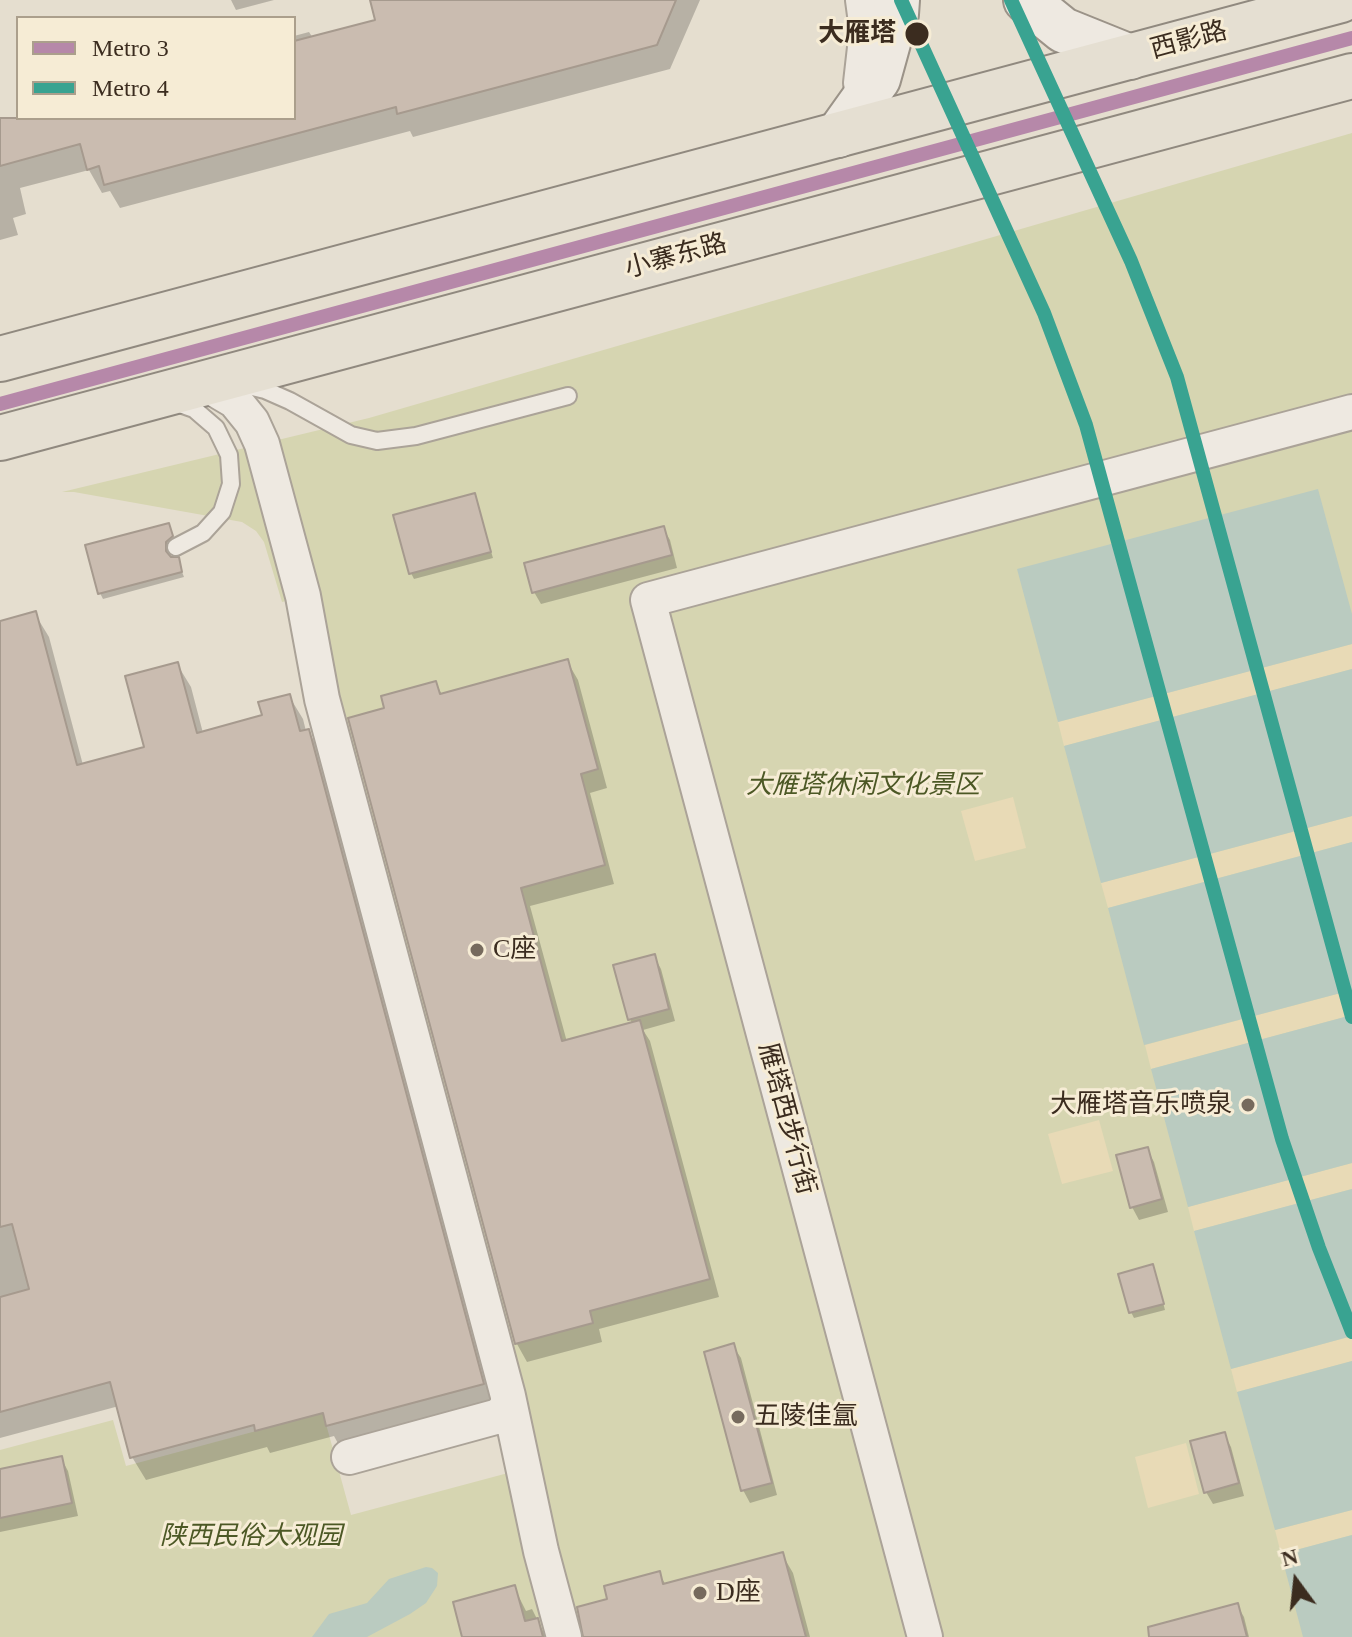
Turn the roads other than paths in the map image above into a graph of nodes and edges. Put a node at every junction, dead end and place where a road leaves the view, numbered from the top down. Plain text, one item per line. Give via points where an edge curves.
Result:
1 (863, 0) edge
2 (897, 0) edge
3 (1026, 0) edge
4 (1055, 0) edge
5 (1341, 0) edge
6 (1130, 57) junction
7 (1352, 76) edge
8 (838, 135) junction
9 (0, 359) edge
10 (186, 388) junction
11 (568, 396) dead end
12 (137, 402) junction
13 (1352, 412) edge
14 (0, 438) edge
15 (176, 547) dead end
16 (508, 1396) junction
17 (349, 1457) dead end
18 (564, 1637) edge
19 (925, 1637) edge

1 - 8 street via 867,30 862,81
2 - 8 main road via 878,79
3 - 6 main road via 1063,30
4 - 6 street via 1071,18
5 - 6 main road, 西影路
6 - 8 main road
7 - 10 main road, 小寨东路
8 - 9 main road
10 - 11 lane via 240,384 265,390 351,435 377,441 416,436
10 - 12 main road, 小寨东路
10 - 16 street via 213,388 235,401 262,444 303,596 322,699
12 - 14 main road, 小寨东路
12 - 15 lane via 167,400 194,409 216,428 229,455 231,484 222,512 203,533
13 - 19 street, 雁塔西步行街 via 648,600
16 - 17 street via 508,1406 499,1416
16 - 18 street

